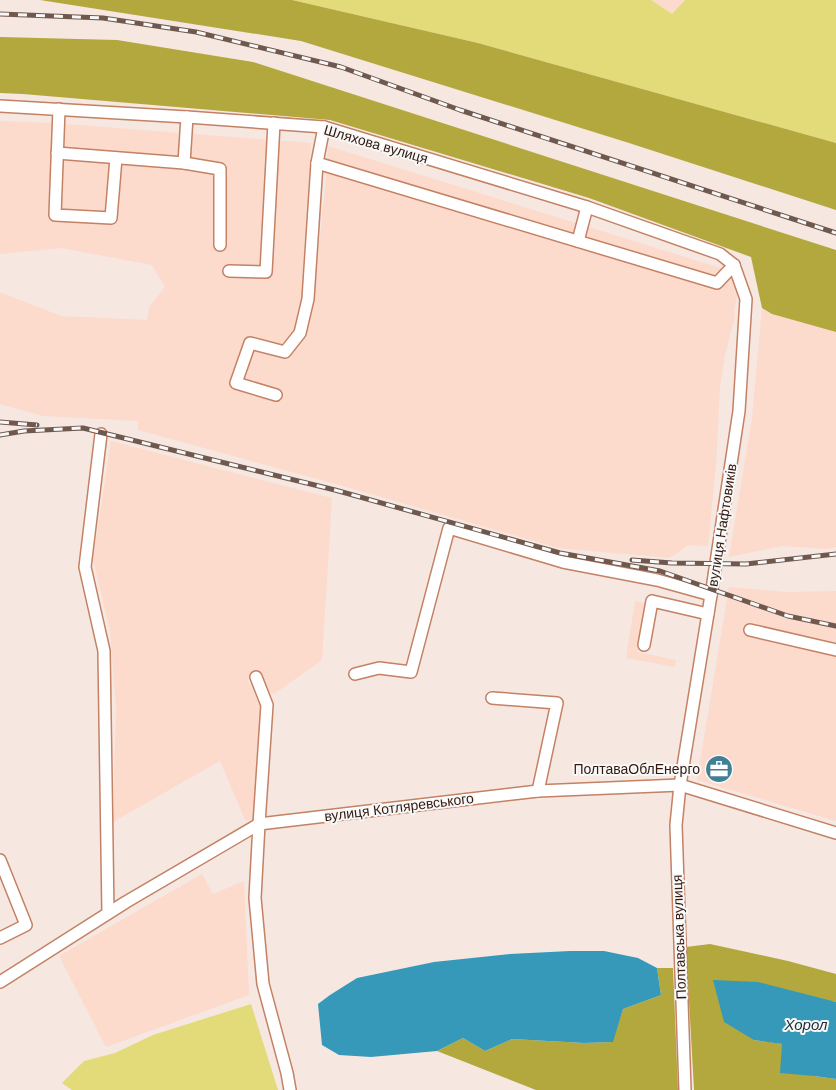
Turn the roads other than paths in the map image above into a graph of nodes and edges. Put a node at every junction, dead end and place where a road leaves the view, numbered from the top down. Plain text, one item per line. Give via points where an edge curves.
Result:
1 (0, 106) edge
2 (59, 109) junction
3 (187, 116) junction
4 (274, 123) junction
5 (324, 127) junction
6 (57, 153) junction
7 (116, 158) junction
8 (184, 163) junction
9 (318, 163) junction
10 (587, 207) junction
11 (578, 241) junction
12 (220, 245) dead end
13 (734, 264) junction
14 (229, 271) dead end
15 (276, 395) dead end
16 (100, 434) dead end
17 (711, 595) junction
18 (708, 614) junction
19 (750, 630) dead end
20 (644, 646) dead end
21 (836, 650) edge
22 (355, 674) dead end
23 (256, 677) dead end
24 (492, 698) dead end
25 (680, 785) junction
26 (538, 791) junction
27 (258, 824) junction
28 (836, 833) edge
29 (0, 860) edge
30 (108, 913) junction
31 (0, 938) edge
32 (0, 982) edge
33 (290, 1090) edge
34 (685, 1090) edge

1 - 2 street, Шляхова вулиця
2 - 3 street, Шляхова вулиця
2 - 6 street
3 - 4 street, Шляхова вулиця
3 - 8 street
4 - 5 street, Шляхова вулиця
4 - 14 street via 266,272
5 - 9 street
5 - 10 street, Шляхова вулиця
6 - 7 street
6 - 7 street via 55,214 111,218
7 - 8 street
8 - 12 street via 220,169
9 - 11 street
9 - 15 street via 308,299 300,333 285,352 250,343 236,383
10 - 11 street
10 - 13 street, Шляхова вулиця via 720,254
11 - 13 street via 717,283
13 - 17 street, вулиця Нафтовиків via 746,299 739,411
16 - 30 street via 85,567 104,651
17 - 18 street, вулиця Нафтовиків
17 - 22 street via 657,580 563,562 449,528 411,672 380,668
18 - 20 street via 652,601
18 - 25 street, вулиця Нафтовиків
19 - 21 street
23 - 27 street via 267,705
24 - 26 street via 557,704
25 - 26 street, вулиця Котляревського
25 - 28 street, вулиця Котляревського
25 - 34 street, Полтавська вулиця via 676,825
26 - 27 street, вулиця Котляревського
27 - 30 street, вулиця Котляревського
27 - 33 street via 255,898 263,984
29 - 31 street via 26,926
30 - 32 street, вулиця Котляревського

